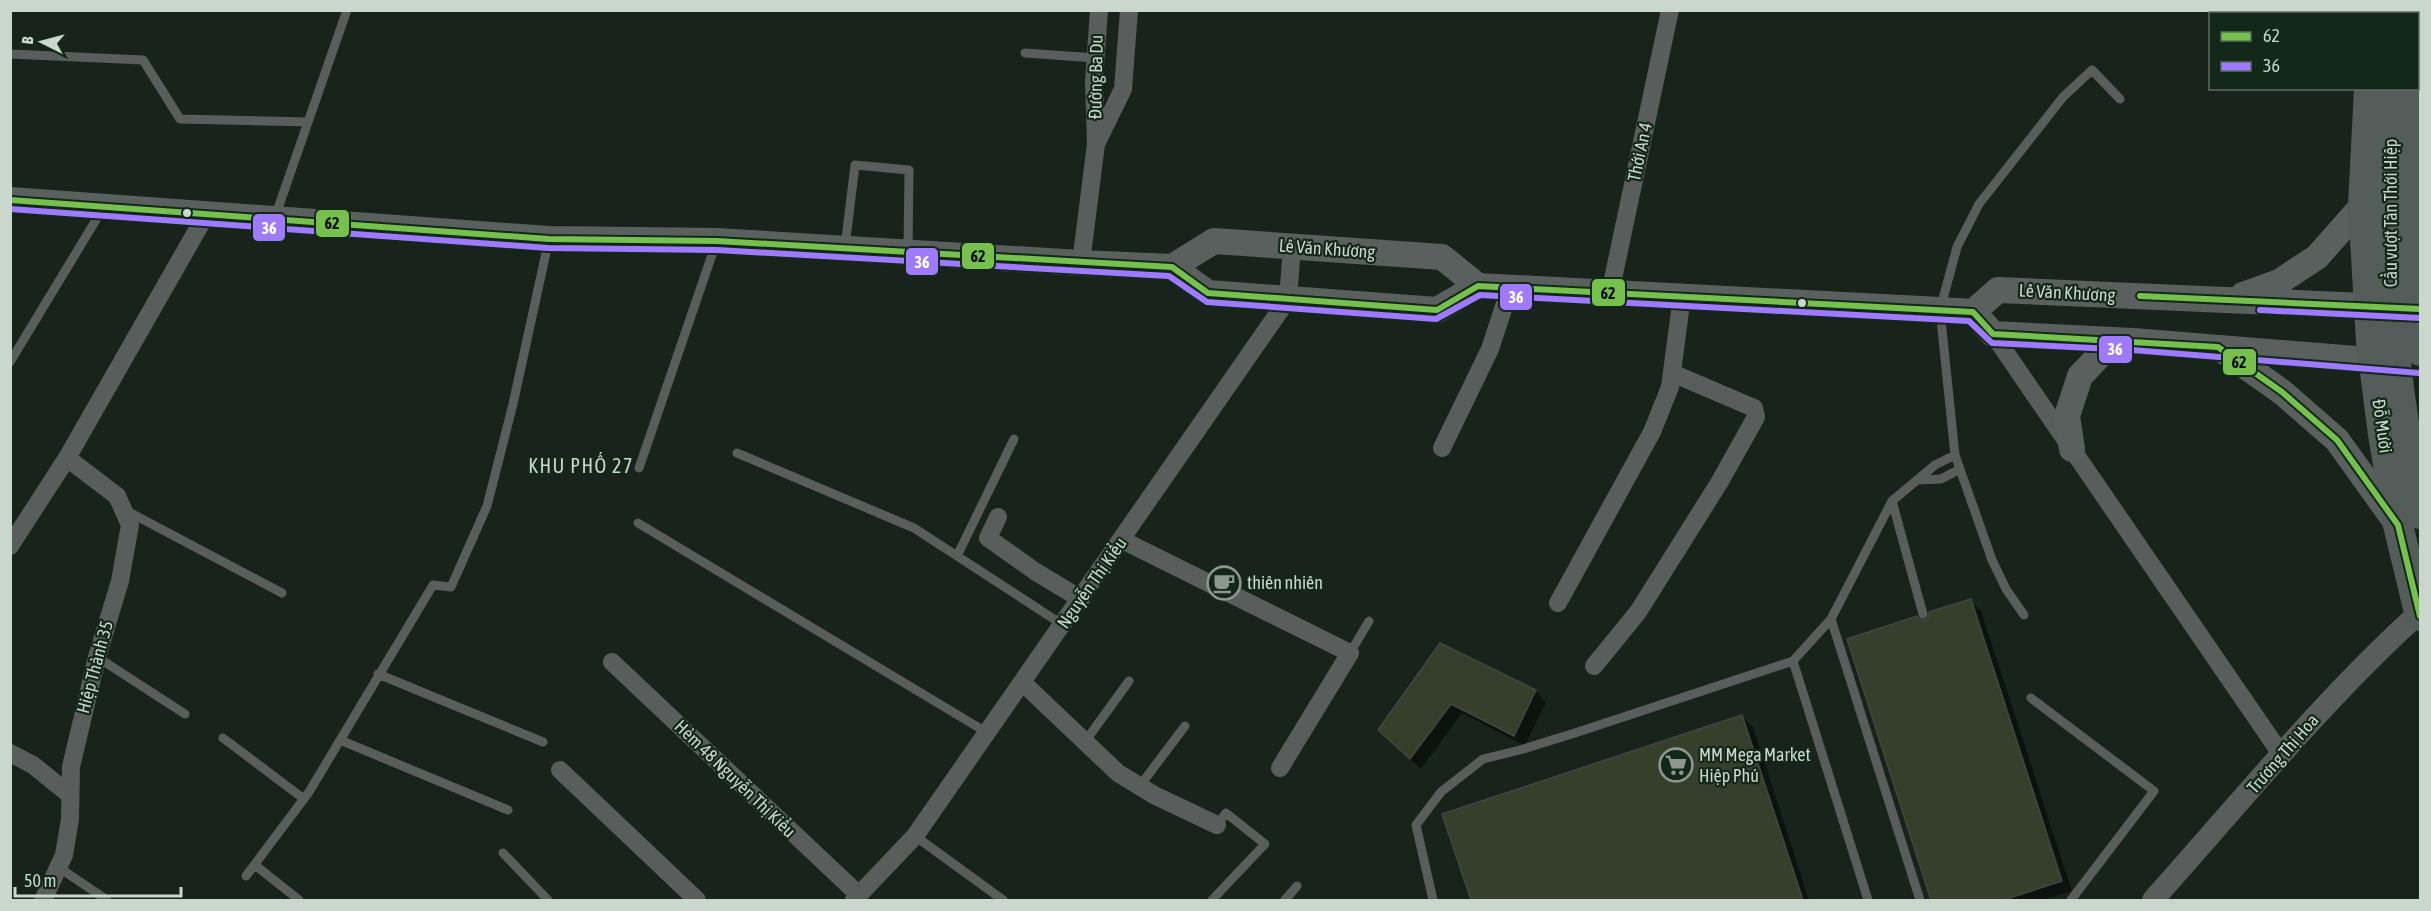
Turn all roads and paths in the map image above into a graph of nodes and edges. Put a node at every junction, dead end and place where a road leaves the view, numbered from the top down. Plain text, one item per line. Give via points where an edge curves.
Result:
1 (347, 10) edge
2 (1099, 10) edge
3 (1129, 10) edge
4 (1670, 10) edge
5 (1025, 53) dead end
6 (10, 54) edge
7 (1096, 58) junction
8 (2421, 75) edge
9 (2369, 90) edge
10 (2394, 90) edge
11 (2120, 99) dead end
12 (308, 122) junction
13 (1096, 144) junction
14 (10, 200) edge
15 (104, 206) junction
16 (207, 213) junction
17 (275, 217) junction
18 (2364, 219) junction
19 (2421, 234) edge
20 (549, 239) junction
21 (717, 241) junction
22 (1292, 247) junction
23 (845, 249) junction
24 (908, 253) junction
25 (1081, 263) junction
26 (1173, 267) junction
27 (1478, 286) junction
28 (1510, 288) junction
29 (1610, 293) junction
30 (1682, 296) junction
31 (1288, 299) junction
32 (2230, 300) junction
33 (2369, 306) junction
34 (2421, 309) edge
35 (1940, 310) junction
36 (1973, 312) junction
37 (1993, 334) junction
38 (2133, 341) junction
39 (2218, 347) junction
40 (2421, 351) edge
41 (2373, 361) junction
42 (10, 362) edge
43 (2421, 364) edge
44 (1672, 373) junction
45 (2421, 430) edge
46 (2383, 434) junction
47 (1014, 438) dead end
48 (1442, 448) dead end
49 (2072, 449) junction
50 (737, 453) dead end
51 (1955, 455) junction
52 (67, 458) junction
53 (639, 468) dead end
54 (1960, 469) junction
55 (1918, 480) junction
56 (1892, 501) junction
57 (122, 508) junction
58 (998, 517) dead end
59 (2409, 520) edge
60 (638, 523) dead end
61 (1122, 540) junction
62 (10, 546) edge
63 (957, 556) junction
64 (282, 593) dead end
65 (1081, 599) junction
66 (1558, 603) dead end
67 (1923, 614) dead end
68 (2420, 614) edge
69 (2024, 615) dead end
70 (1831, 619) junction
71 (1369, 621) dead end
72 (1063, 625) junction
73 (1350, 653) junction
74 (97, 657) junction
75 (1793, 661) junction
76 (612, 662) dead end
77 (1594, 666) dead end
78 (378, 674) junction
79 (1129, 681) dead end
80 (1022, 682) junction
81 (2031, 698) dead end
82 (185, 714) dead end
83 (1185, 726) dead end
84 (986, 732) junction
85 (223, 738) dead end
86 (340, 740) junction
87 (543, 742) dead end
88 (1084, 743) junction
89 (10, 753) edge
90 (2281, 754) junction
91 (1280, 768) dead end
92 (560, 770) dead end
93 (1139, 787) junction
94 (70, 795) junction
95 (304, 799) junction
96 (508, 810) dead end
97 (1217, 825) joint
98 (915, 836) junction
99 (503, 853) dead end
100 (255, 865) junction
101 (58, 867) junction
102 (246, 876) dead end
103 (1297, 886) dead end
104 (856, 898) edge
105 (43, 900) edge
106 (107, 900) edge
107 (299, 900) edge
108 (548, 900) edge
109 (697, 900) edge
110 (1003, 900) edge
111 (1212, 900) edge
112 (1285, 900) edge
113 (1433, 900) edge
114 (1868, 900) edge
115 (1920, 900) edge
116 (2072, 900) edge
117 (2153, 900) edge

1 - 12 lane
2 - 7 street, Đường Ba Du
3 - 13 street, Đường Ba Du via 1123,89
4 - 29 street, Thới An 4
5 - 7 lane
6 - 12 lane via 143,60 180,119
7 - 13 street, Đường Ba Du
8 - 40 highway, Cầu vượt Tân Thới Hiệp via 2414,164
9 - 18 highway, Đỗ Mười
10 - 59 highway, Cầu vượt Tân Thới Hiệp via 2390,141 2391,329
11 - 35 lane via 2092,70 2063,97 1980,204 1957,247
12 - 17 lane
13 - 25 street, Đường Ba Du
14 - 15 main road
15 - 16 main road
15 - 42 lane
16 - 17 main road
16 - 52 street
17 - 20 main road
18 - 19 highway
18 - 32 main road via 2279,282
18 - 33 highway, Đỗ Mười
20 - 21 main road
20 - 78 lane via 487,506 451,587 433,585
21 - 23 main road
21 - 53 lane
22 - 26 main road, Lê Văn Khương via 1214,241
22 - 27 main road, Lê Văn Khương via 1442,257
22 - 31 street
23 - 24 main road
23 - 24 lane via 855,165 909,170
24 - 25 main road
25 - 26 main road
26 - 31 main road via 1208,293
27 - 28 main road
27 - 31 main road via 1437,310
28 - 29 main road
28 - 48 street via 1490,349
29 - 30 main road
30 - 35 main road
30 - 44 street
31 - 61 street, Nguyễn Thị Kiểu
32 - 33 main road, Lê Văn Khương
32 - 36 main road, Lê Văn Khương via 1998,290
33 - 34 main road, Lê Văn Khương
33 - 41 highway, Đỗ Mười
35 - 36 main road
35 - 51 lane
36 - 37 main road
37 - 38 main road
37 - 49 street
38 - 39 main road
38 - 49 main road via 2101,354 2080,376 2067,416
39 - 41 main road
39 - 59 main road via 2283,392 2337,441
41 - 43 main road
41 - 46 highway, Đỗ Mười
44 - 66 street via 1652,432
44 - 77 street via 1754,408 1756,417 1638,612
45 - 46 highway
46 - 59 highway, Đỗ Mười
47 - 63 lane
49 - 90 street
50 - 63 lane via 914,528
51 - 54 lane
51 - 55 lane
52 - 57 street, Hiệp Thành 35 via 117,496
52 - 62 street
54 - 55 lane via 1941,479
54 - 69 lane via 1992,560
55 - 56 lane
56 - 67 lane
56 - 70 lane
57 - 64 lane
57 - 74 street, Hiệp Thành 35 via 130,525 120,581
58 - 65 street via 988,538
59 - 68 highway, Đỗ Mười
60 - 84 lane
61 - 65 street, Nguyễn Thị Kiểu
61 - 73 street
63 - 72 lane
65 - 72 street, Nguyễn Thị Kiểu
68 - 90 street, Trương Thị Hoa via 2369,658
70 - 75 lane
70 - 115 lane
71 - 73 lane
72 - 80 street, Nguyễn Thị Kiểu
73 - 91 street
74 - 82 lane
74 - 94 street, Hiệp Thành 35 via 71,767
75 - 113 lane via 1483,759 1441,792 1416,825
75 - 114 lane
76 - 104 street, Hẻm 48 Nguyễn Thị Kiểu
78 - 86 lane
78 - 87 lane
79 - 88 lane
80 - 84 street, Nguyễn Thị Kiểu
80 - 88 street
81 - 116 lane via 2154,790
83 - 93 lane
84 - 98 street, Nguyễn Thị Kiểu
85 - 95 lane
86 - 95 lane
86 - 96 lane
88 - 93 street
89 - 94 street via 33,765
90 - 117 street, Trương Thị Hoa
92 - 109 street
93 - 97 street
94 - 101 street, Hiệp Thành 35 via 64,855
95 - 100 lane
97 - 111 lane via 1226,813 1265,844
98 - 104 street, Nguyễn Thị Kiểu
98 - 110 lane
99 - 108 lane
100 - 102 lane
100 - 107 lane
101 - 105 street, Hiệp Thành 35
101 - 106 lane
103 - 112 lane

